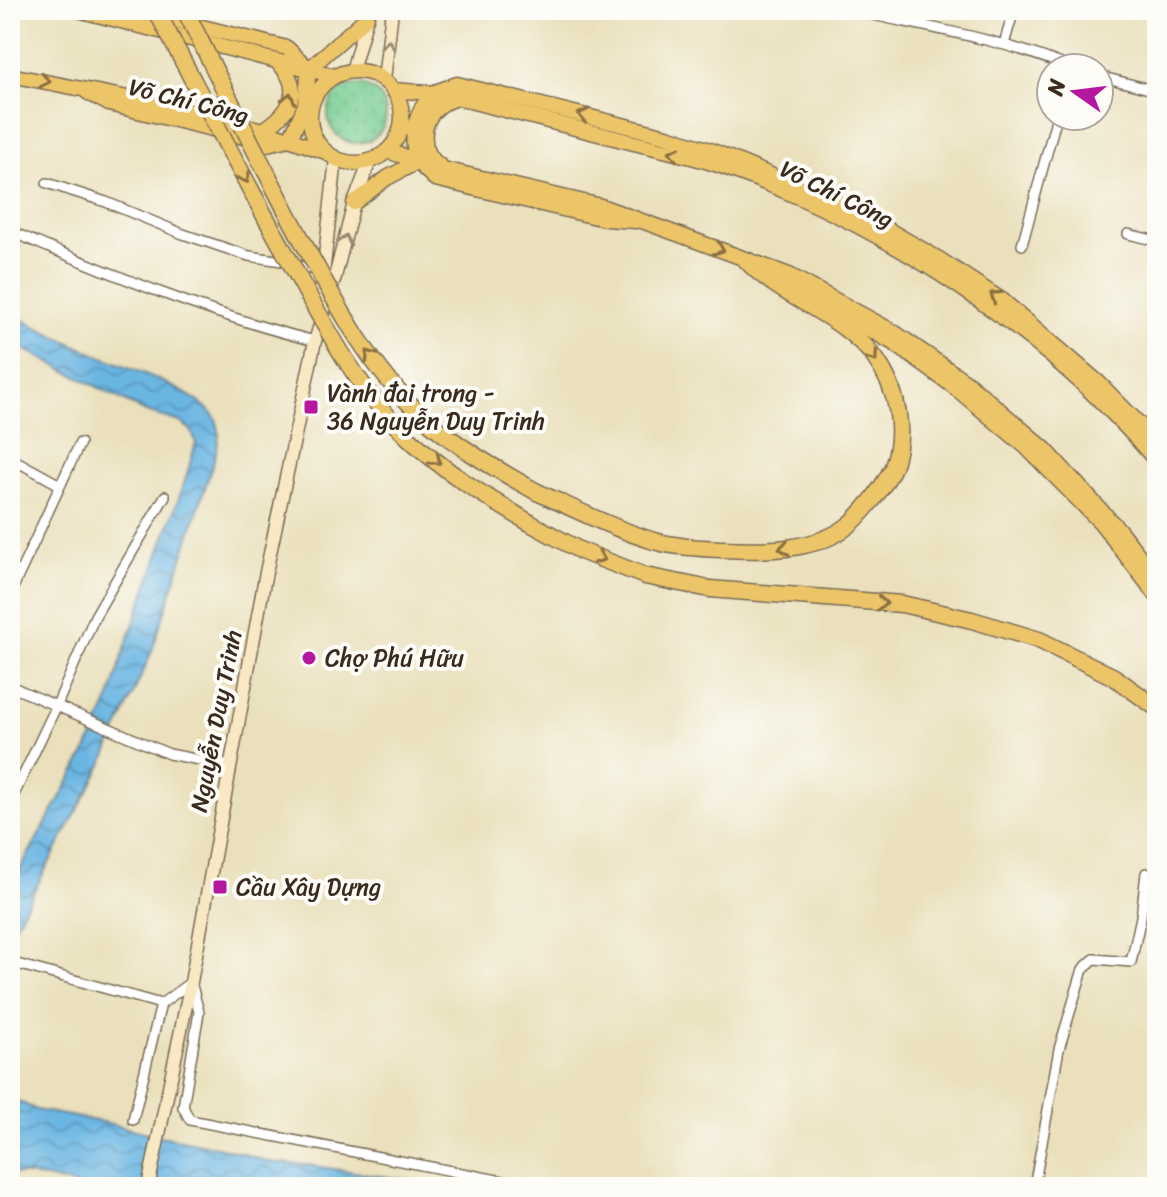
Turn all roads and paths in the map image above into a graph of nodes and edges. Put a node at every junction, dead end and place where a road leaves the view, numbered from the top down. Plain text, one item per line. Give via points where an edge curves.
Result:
1 (78, 10) edge
2 (156, 10) edge
3 (185, 10) edge
4 (392, 10) edge
5 (850, 10) edge
6 (1014, 10) edge
7 (93, 11) edge
8 (368, 14) edge
9 (142, 27) junction
10 (1004, 44) junction
11 (1035, 54) edge
12 (276, 60) junction
13 (309, 69) junction
14 (352, 71) junction
15 (335, 76) junction
16 (11, 77) edge
17 (1115, 80) edge
18 (388, 85) junction
19 (80, 87) junction
20 (1157, 91) edge
21 (432, 93) junction
22 (458, 98) junction
23 (263, 130) junction
24 (1053, 132) edge
25 (290, 139) junction
26 (387, 151) junction
27 (331, 155) junction
28 (370, 161) junction
29 (417, 162) junction
30 (443, 169) junction
31 (762, 177) junction
32 (47, 183) dead end
33 (354, 203) junction
34 (638, 221) junction
35 (10, 231) edge
36 (1128, 234) dead end
37 (1157, 241) edge
38 (1022, 245) dead end
39 (746, 260) junction
40 (323, 273) junction
41 (315, 341) junction
42 (1157, 442) edge
43 (80, 443) dead end
44 (18, 462) dead end
45 (1157, 462) edge
46 (60, 485) junction
47 (165, 496) dead end
48 (1157, 579) edge
49 (10, 594) edge
50 (1157, 596) edge
51 (10, 686) edge
52 (57, 705) junction
53 (1157, 708) edge
54 (230, 766) junction
55 (10, 803) edge
56 (1146, 873) dead end
57 (13, 963) edge
58 (191, 982) junction
59 (161, 1004) junction
60 (133, 1120) dead end
61 (148, 1187) edge
62 (534, 1187) edge
63 (1034, 1187) edge

1 - 7 main road
2 -> 53 highway, bridge via 336,347 410,439 467,485 581,551 645,576 710,589 902,604 972,620 1039,640 1114,677
39 -> 3 highway, bridge via 769,282 856,336 876,359 900,421 899,451 888,479 847,527 803,546 704,549 654,541 592,518 473,455 394,387 340,310
18 -> 4 main road
5 - 10 street
6 - 10 street
7 - 9 main road
8 - 13 main road
8 - 14 main road
9 - 12 main road
9 - 13 main road via 174,20 287,48
10 - 11 street
12 - 13 main road
23 -> 12 main road via 285,112 291,98 292,82
13 - 15 main road
13 - 25 main road via 305,105
14 - 15 main road
14 - 18 main road via 369,73
15 - 27 main road via 317,94 310,118 317,142
16 -> 19 main road, Võ Chí Công
17 - 20 street
18 - 21 main road, Võ Chí Công
18 - 26 main road via 402,122
19 - 23 main road, Võ Chí Công
19 - 25 main road, Võ Chí Công via 109,104 267,144
21 - 22 main road, Võ Chí Công
21 - 29 main road via 414,126
31 -> 21 main road, Võ Chí Công via 713,151 667,136 457,84
22 - 30 main road via 438,107 425,133 428,155
31 -> 22 main road, Võ Chí Công
23 - 25 main road, Võ Chí Công
24 - 38 street
25 - 27 main road, Võ Chí Công
26 - 28 main road
26 - 29 main road
27 - 28 main road via 347,162
27 - 40 main road, Nguyễn Duy Trinh
28 - 33 main road, Nguyễn Duy Trinh
29 - 30 main road
29 - 33 main road
29 - 34 main road via 435,179 605,219
30 - 34 main road via 601,206
42 -> 31 main road, Võ Chí Công via 1098,382 1002,300 840,204
31 - 45 main road, Võ Chí Công via 886,241 1031,338
32 - 40 street via 249,256
41 -> 33 main road, Nguyễn Duy Trinh
34 -> 39 main road
35 - 41 street via 148,289
36 - 37 street
39 - 48 main road via 822,292 894,332 968,383 1045,449
39 - 50 main road via 895,344 953,386 1025,446 1101,523
40 - 41 main road, Nguyễn Duy Trinh
41 - 54 main road, Nguyễn Duy Trinh
43 - 46 street
44 - 46 street
46 - 49 street
47 - 52 street via 95,616
51 - 52 street
52 - 54 street via 169,754
52 - 55 street
54 - 58 main road, Nguyễn Duy Trinh
56 - 63 street via 1131,962 1094,959 1083,969 1059,1049
57 - 59 street
58 - 59 street
58 - 61 main road, Nguyễn Duy Trinh
58 - 62 street via 199,1012 183,1107 190,1120
59 - 60 street

